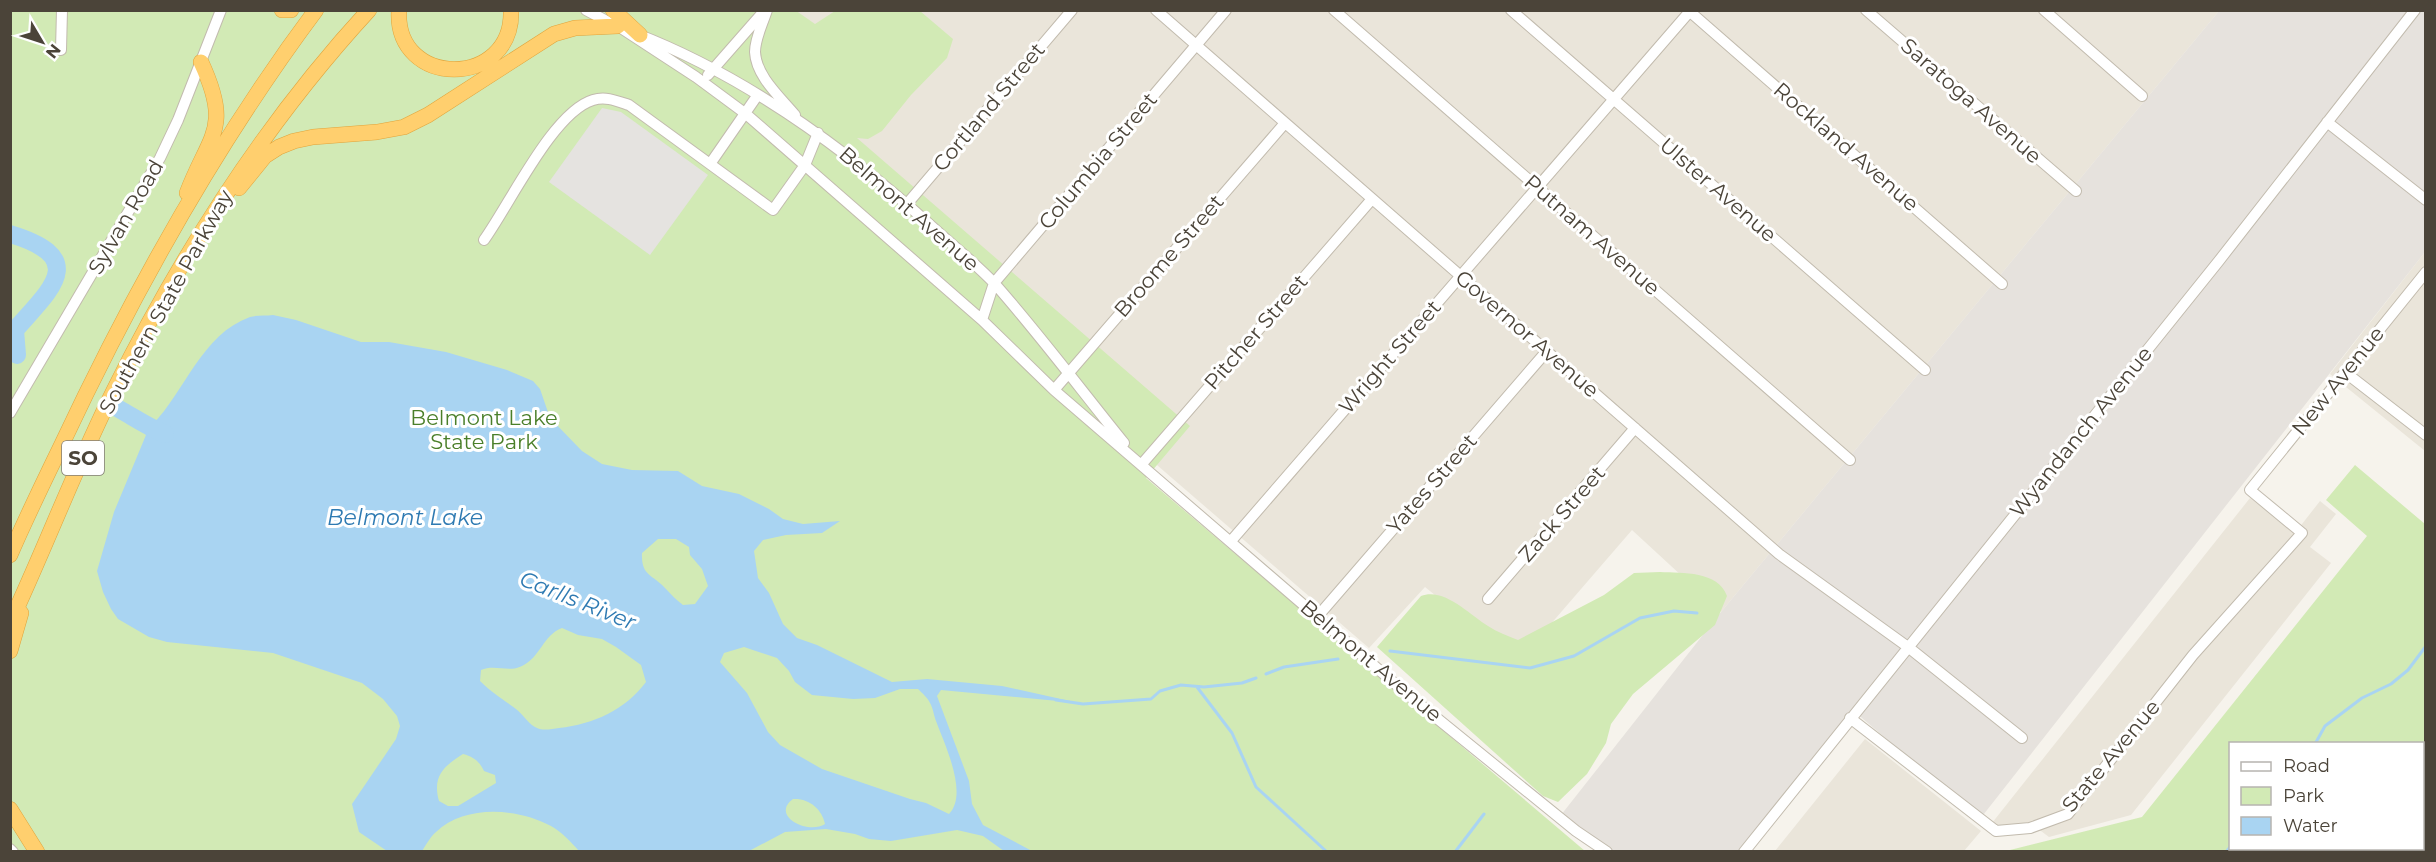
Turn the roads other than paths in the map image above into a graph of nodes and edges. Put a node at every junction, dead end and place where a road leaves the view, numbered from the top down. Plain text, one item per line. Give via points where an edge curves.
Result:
1 (62, 10) edge
2 (221, 10) edge
3 (282, 10) edge
4 (291, 10) edge
5 (316, 10) edge
6 (369, 10) edge
7 (399, 10) edge
8 (511, 10) edge
9 (586, 10) edge
10 (613, 10) edge
11 (766, 10) edge
12 (1072, 10) edge
13 (1156, 10) edge
14 (1226, 10) edge
15 (1334, 10) edge
16 (1511, 10) edge
17 (1866, 10) edge
18 (2044, 10) edge
19 (2415, 10) edge
20 (1690, 11) edge
21 (618, 26) junction
22 (640, 35) junction
23 (1196, 45) junction
24 (61, 50) dead end
25 (201, 62) junction
26 (712, 70) junction
27 (702, 82) junction
28 (757, 96) junction
29 (2142, 96) dead end
30 (1613, 100) junction
31 (746, 114) junction
32 (801, 122) junction
33 (2327, 122) junction
34 (1285, 123) junction
35 (818, 133) junction
36 (710, 164) junction
37 (805, 165) junction
38 (1537, 187) junction
39 (2076, 191) dead end
40 (1372, 199) junction
41 (2426, 200) edge
42 (907, 204) junction
43 (171, 232) junction
44 (198, 236) junction
45 (484, 240) dead end
46 (2426, 272) edge
47 (1460, 275) junction
48 (994, 283) junction
49 (2002, 284) dead end
50 (982, 320) junction
51 (1546, 352) junction
52 (1925, 370) dead end
53 (2346, 373) junction
54 (1068, 374) junction
55 (1054, 390) junction
56 (10, 413) edge
57 (1635, 428) junction
58 (2426, 435) edge
59 (1850, 460) dead end
60 (1141, 465) junction
61 (2302, 533) joint
62 (1231, 541) junction
63 (10, 555) edge
64 (28, 585) junction
65 (1488, 599) dead end
66 (1318, 616) junction
67 (10, 623) edge
68 (1908, 647) junction
69 (10, 651) edge
70 (1850, 718) junction
71 (2022, 738) dead end
72 (10, 808) edge
73 (37, 852) edge
74 (1607, 852) edge
75 (1744, 852) edge

1 - 24 street
2 - 25 street, Sylvan Road
3 - 4 highway
5 - 43 highway, Southern State Parkway / SO via 245,113
6 - 44 highway, Southern State Parkway / SO via 278,119
7 - 8 highway via 401,32 412,52 432,66 456,70 478,65 496,52 508,34
9 - 21 street, Belmont Avenue
10 - 22 highway
11 - 26 street
11 - 32 street via 755,51 757,62 768,84
12 - 42 street, Cortland Street
13 - 23 street, Governor Avenue
14 - 23 street, Columbia Street
15 - 38 street, Putnam Avenue
16 - 30 street, Ulster Avenue
17 - 39 street, Saratoga Avenue
18 - 29 street
19 - 33 street, Wyandanch Avenue
20 - 30 street, Wright Street
20 - 49 street, Rockland Avenue
21 - 22 street, Belmont Avenue
21 - 27 street, Belmont Avenue
21 - 44 highway via 575,28 554,34 404,127 313,137 279,147 265,156
22 - 26 street, Belmont Avenue via 676,49
23 - 34 street, Governor Avenue
23 - 48 street, Columbia Street
25 - 43 highway via 216,99 216,126
25 - 56 street, Sylvan Road via 155,167
26 - 27 street
26 - 28 street, Belmont Avenue
27 - 31 street, Belmont Avenue
28 - 31 street
28 - 32 street, Belmont Avenue
30 - 38 street, Wright Street
30 - 52 street, Ulster Avenue
31 - 36 street
31 - 37 street, Belmont Avenue
32 - 35 street, Belmont Avenue
33 - 41 street
33 - 68 street, Wyandanch Avenue
34 - 40 street, Governor Avenue
34 - 54 street, Broome Street
35 - 37 street
35 - 42 street, Belmont Avenue
36 - 37 street via 773,210
36 - 45 street via 629,105 596,99 582,104 565,119
37 - 50 street, Belmont Avenue
38 - 47 street, Wright Street
38 - 59 street, Putnam Avenue
40 - 47 street, Governor Avenue
40 - 60 street, Pitcher Street
42 - 48 street, Belmont Avenue
43 - 63 highway, Southern State Parkway / SO via 84,398
44 - 64 highway, Southern State Parkway / SO via 114,390
46 - 53 street, New Avenue
47 - 51 street, Governor Avenue
47 - 62 street, Wright Street
48 - 50 street, Columbia Street
48 - 54 street, Belmont Avenue
50 - 55 street, Belmont Avenue
51 - 57 street, Governor Avenue
51 - 66 street, Yates Street
53 - 58 street
53 - 61 street, New Avenue via 2250,490
54 - 55 street, Broome Street
54 - 60 street, Belmont Avenue
55 - 60 street, Belmont Avenue
57 - 65 street, Zack Street
57 - 68 street, Governor Avenue via 1779,554
60 - 62 street, Belmont Avenue
61 - 70 street, State Avenue via 2193,655 2068,814 2030,828 1996,831
62 - 66 street, Belmont Avenue
64 - 67 highway, Southern State Parkway / SO
64 - 69 highway
66 - 74 street, Belmont Avenue via 1407,694
68 - 70 street, Wyandanch Avenue
68 - 71 street, Governor Avenue
70 - 75 street, Wyandanch Avenue
72 - 73 highway

